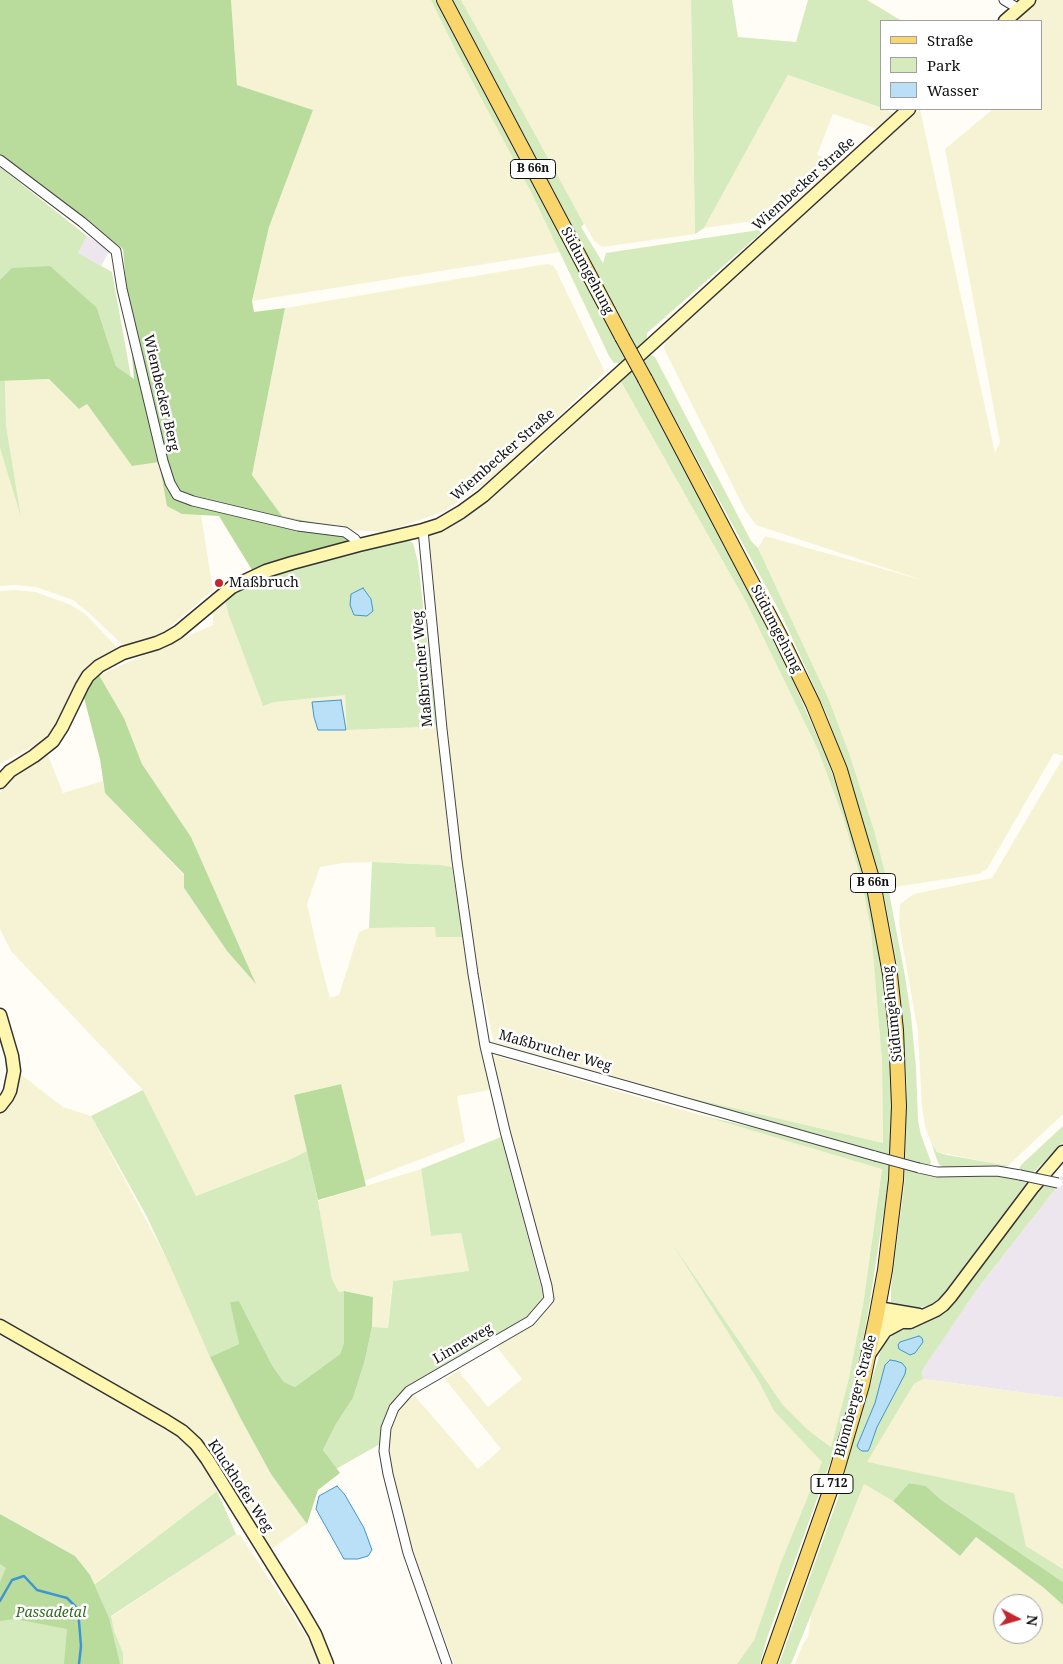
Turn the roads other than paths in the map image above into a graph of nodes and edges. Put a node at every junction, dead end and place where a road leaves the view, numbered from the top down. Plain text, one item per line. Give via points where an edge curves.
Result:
1 (444, 0) edge
2 (1004, 0) edge
3 (1029, 0) edge
4 (1019, 9) junction
5 (1006, 20) edge
6 (908, 110) edge
7 (0, 160) edge
8 (423, 530) junction
9 (359, 545) junction
10 (0, 782) edge
11 (0, 1015) edge
12 (485, 1046) junction
13 (0, 1106) edge
14 (1063, 1152) edge
15 (1061, 1183) edge
16 (877, 1314) junction
17 (926, 1314) junction
18 (900, 1322) junction
19 (0, 1326) edge
20 (868, 1355) junction
21 (327, 1664) edge
22 (447, 1664) edge
23 (769, 1664) edge

1 - 16 main road, Südumgehung / B 66n, bridge via 760,597 813,704 840,770 873,882 890,974 896,1030 899,1147
2 - 4 street
3 - 4 street
4 - 5 street
6 - 8 street, Wiembecker Straße via 483,496 450,519
7 - 9 street, Wiembecker Berg via 116,251 163,462 177,495 298,526 345,532
8 - 9 street, Wiembecker Straße
8 - 12 street, Maßbrucher Weg via 457,861
9 - 10 street, Wiembecker Straße via 245,580 219,596 168,638 123,653 99,666 88,676 53,740
11 - 13 street via 14,1071 10,1090
12 - 15 street, Maßbrucher Weg, bridge via 919,1168 937,1172 996,1171
12 - 22 street, Linneweg via 548,1300 530,1321 409,1391 394,1408 386,1428 384,1451 408,1553
14 - 17 street, Blomberger Straße via 951,1296 936,1310
16 - 17 street
16 - 18 street, Blomberger Straße
16 - 20 main road, Blomberger Straße / L 712
17 - 18 street, Blomberger Straße
18 - 20 street via 885,1331
19 - 21 street, Kluckhofer Weg via 166,1421 196,1444 301,1610
20 - 23 main road, Blomberger Straße / L 712 via 834,1480

